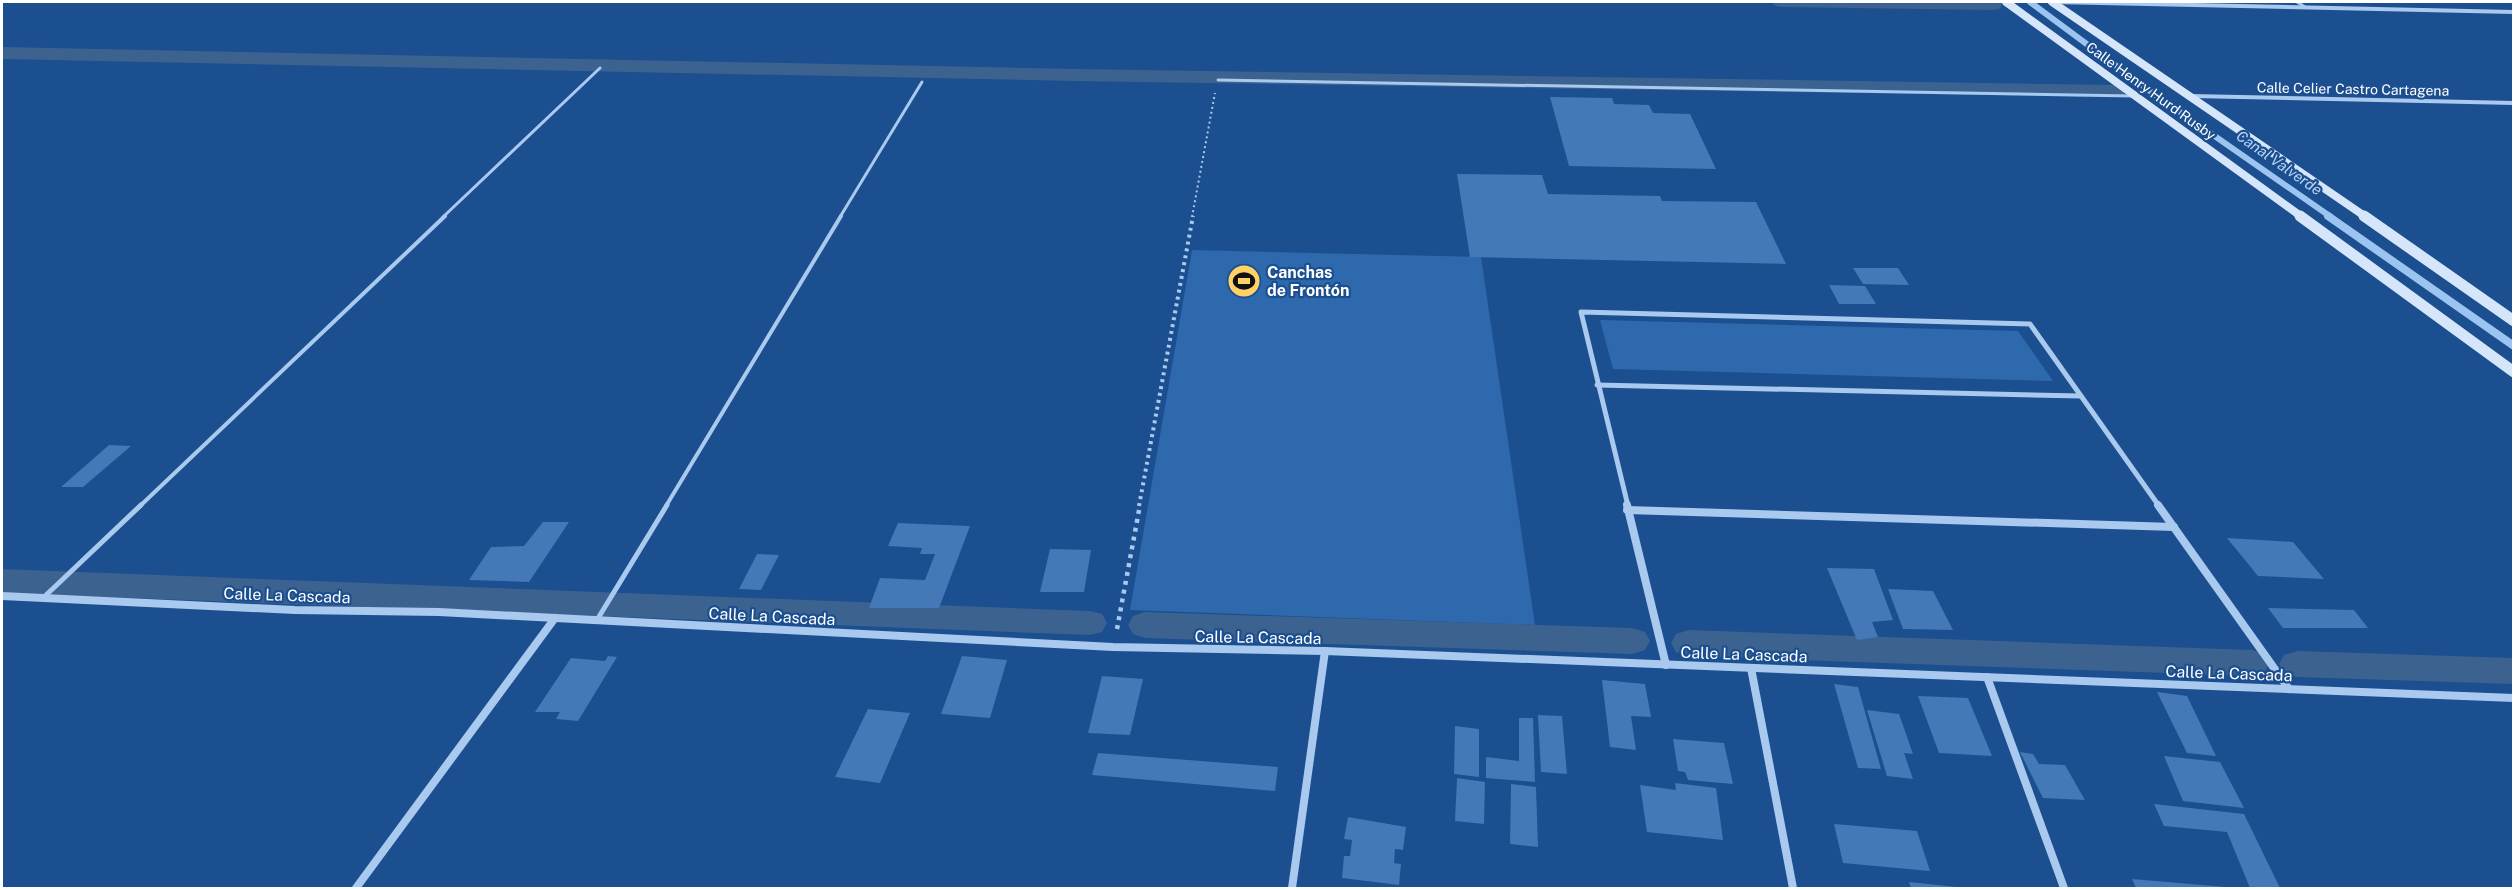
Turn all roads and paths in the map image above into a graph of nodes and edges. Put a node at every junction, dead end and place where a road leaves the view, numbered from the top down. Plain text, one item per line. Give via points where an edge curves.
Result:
1 (2006, 2) edge
2 (2053, 2) edge
3 (2297, 2) edge
4 (2305, 7) junction
5 (2514, 12) edge
6 (600, 69) dead end
7 (1218, 80) joint
8 (922, 82) dead end
9 (2135, 96) junction
10 (2193, 96) junction
11 (2514, 103) edge
12 (2514, 321) edge
13 (2514, 372) edge
14 (1597, 385) junction
15 (2081, 396) junction
16 (1627, 510) junction
17 (2174, 527) junction
18 (2, 596) edge
19 (43, 598) junction
20 (555, 618) junction
21 (597, 621) junction
22 (1113, 647) junction
23 (1325, 651) junction
24 (1666, 665) junction
25 (1751, 668) junction
26 (1987, 677) junction
27 (2289, 689) junction
28 (2514, 698) edge
29 (356, 888) edge
30 (1292, 888) edge
31 (1793, 888) edge
32 (2064, 888) edge

1 - 9 street, Calle Henry Hurd Rusby
2 - 4 street
2 - 10 street, Calle Henry Hurd Rusby
3 - 4 lane
4 - 5 street
6 - 19 lane
7 - 9 lane
7 - 22 path
8 - 21 lane
9 - 13 street, Calle Henry Hurd Rusby
10 - 11 street, Calle Celier Castro Cartagena
10 - 12 street, Calle Henry Hurd Rusby
14 - 15 street
14 - 15 street via 1581,312 2030,324
14 - 16 street
15 - 17 street
16 - 17 street
16 - 24 street
17 - 27 street
18 - 19 street, Calle La Cascada
19 - 20 street, Calle La Cascada
20 - 21 street, Calle La Cascada
20 - 29 street
21 - 22 street, Calle La Cascada
22 - 23 street, Calle La Cascada
23 - 24 street, Calle La Cascada
23 - 30 street
24 - 25 street, Calle La Cascada
25 - 26 street, Calle La Cascada
25 - 31 street
26 - 27 street, Calle La Cascada
26 - 32 street
27 - 28 street, Calle La Cascada

